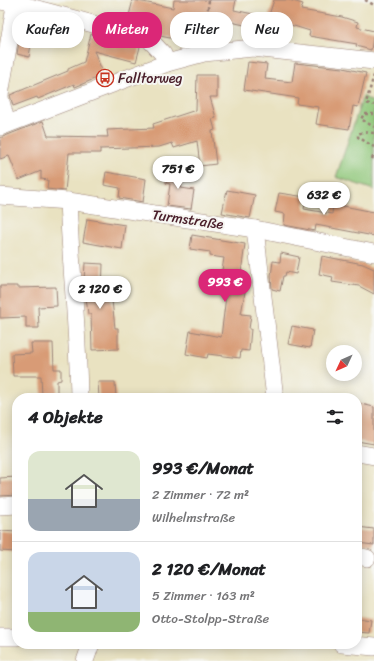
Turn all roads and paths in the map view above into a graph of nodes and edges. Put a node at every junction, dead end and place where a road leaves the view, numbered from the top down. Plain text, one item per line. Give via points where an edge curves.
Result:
1 (209, 0) edge
2 (365, 0) edge
3 (10, 1) edge
4 (374, 5) edge
5 (204, 53) junction
6 (374, 61) edge
7 (168, 63) junction
8 (374, 74) edge
9 (0, 96) edge
10 (374, 105) edge
11 (374, 114) edge
12 (4, 125) edge
13 (374, 127) edge
14 (374, 133) edge
15 (374, 147) edge
16 (374, 155) edge
17 (372, 159) dead end
18 (0, 196) edge
19 (68, 201) junction
20 (255, 229) junction
21 (374, 253) edge
22 (79, 393) edge
23 (274, 393) edge
24 (362, 454) edge
25 (374, 456) edge
26 (12, 505) edge
27 (0, 506) edge
28 (0, 637) edge
29 (12, 637) edge
30 (362, 646) edge
31 (374, 647) edge
32 (89, 649) edge
33 (85, 661) edge

1 - 5 path
2 - 4 path
3 - 7 street via 149,39
3 - 9 street
5 - 6 street via 253,48
5 - 7 street
7 - 12 street
8 - 10 path via 366,103
9 - 12 street
11 - 13 path via 364,114 361,119
14 - 15 path via 358,134 358,137
16 - 17 path
18 - 19 street, Turmstraße
19 - 20 street, Turmstraße
19 - 22 street
20 - 21 street, Turmstraße
20 - 23 street
24 - 25 street
26 - 27 street
28 - 29 street
30 - 31 street
32 - 33 street

